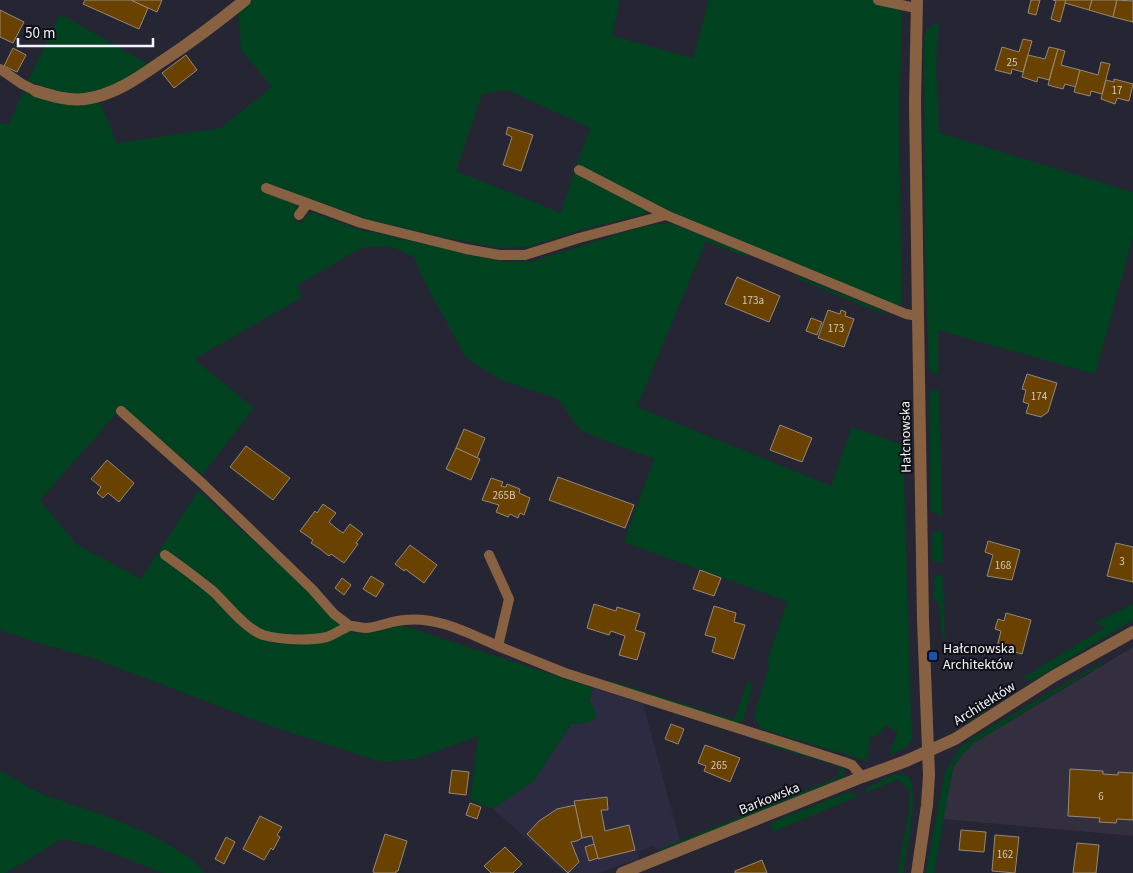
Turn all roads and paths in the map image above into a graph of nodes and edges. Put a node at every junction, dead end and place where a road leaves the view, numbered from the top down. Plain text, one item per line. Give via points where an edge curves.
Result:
1 (245, 0) edge
2 (878, 0) edge
3 (917, 4) edge
4 (0, 69) edge
5 (36, 91) joint
6 (579, 170) dead end
7 (266, 188) dead end
8 (307, 204) junction
9 (299, 215) dead end
10 (666, 215) junction
11 (918, 316) junction
12 (121, 411) dead end
13 (165, 555) dead end
14 (489, 555) dead end
15 (350, 626) junction
16 (1133, 632) edge
17 (498, 646) junction
18 (927, 751) junction
19 (862, 776) junction
20 (622, 873) edge
21 (917, 873) edge

1 - 5 street via 186,46 116,90 84,99 67,99
2 - 3 lane
3 - 11 street, Hałcnowska
4 - 5 lane
6 - 10 lane
7 - 8 lane
8 - 9 lane
8 - 10 lane via 361,223 499,255 525,255
10 - 11 lane via 906,314
11 - 18 street, Hałcnowska
12 - 15 lane via 203,484
13 - 15 lane via 194,575 260,634 303,639 326,637
14 - 17 lane via 509,599
15 - 17 lane via 368,628 403,620 428,620 458,628
16 - 18 street, Architektów via 1054,676 955,739
17 - 19 lane via 565,673 844,762
18 - 19 street, Barkowska
18 - 21 street, Hałcnowska via 927,804
19 - 20 street, Barkowska

